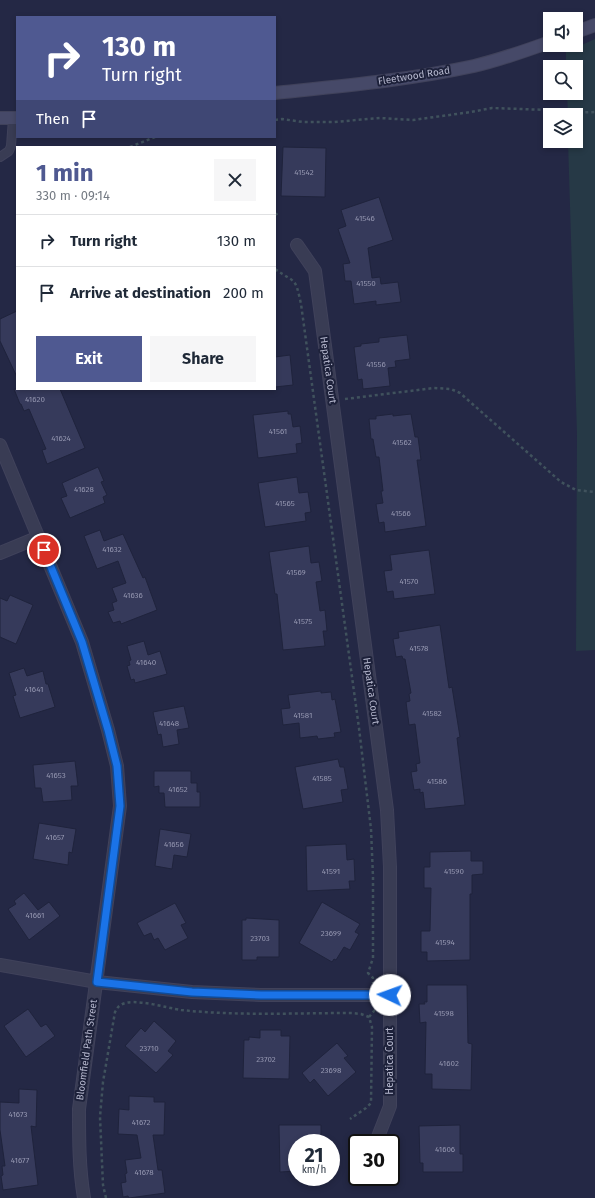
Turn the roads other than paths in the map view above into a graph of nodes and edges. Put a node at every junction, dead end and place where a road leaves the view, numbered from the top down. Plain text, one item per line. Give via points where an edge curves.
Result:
1 (595, 25) edge
2 (583, 29) edge
3 (543, 45) edge
4 (276, 93) edge
5 (0, 118) edge
6 (15, 118) edge
7 (0, 157) edge
8 (297, 245) dead end
9 (0, 445) edge
10 (39, 537) junction
11 (0, 553) edge
12 (0, 965) edge
13 (97, 982) junction
14 (390, 995) junction
15 (379, 1134) edge
16 (84, 1198) edge

1 - 2 main road
3 - 4 main road, Fleetwood Road via 476,65 440,72
5 - 6 main road
6 - 7 lane via 12,146
8 - 14 street, Hepatica Court via 314,271 387,810 390,867
9 - 10 street, Bloomfield Path Street
10 - 11 street
10 - 13 street, Bloomfield Path Street via 82,642 117,766 120,806
12 - 13 street
13 - 14 street via 192,992
13 - 16 street, Bloomfield Path Street via 79,1109
14 - 15 street, Hepatica Court via 390,1106

